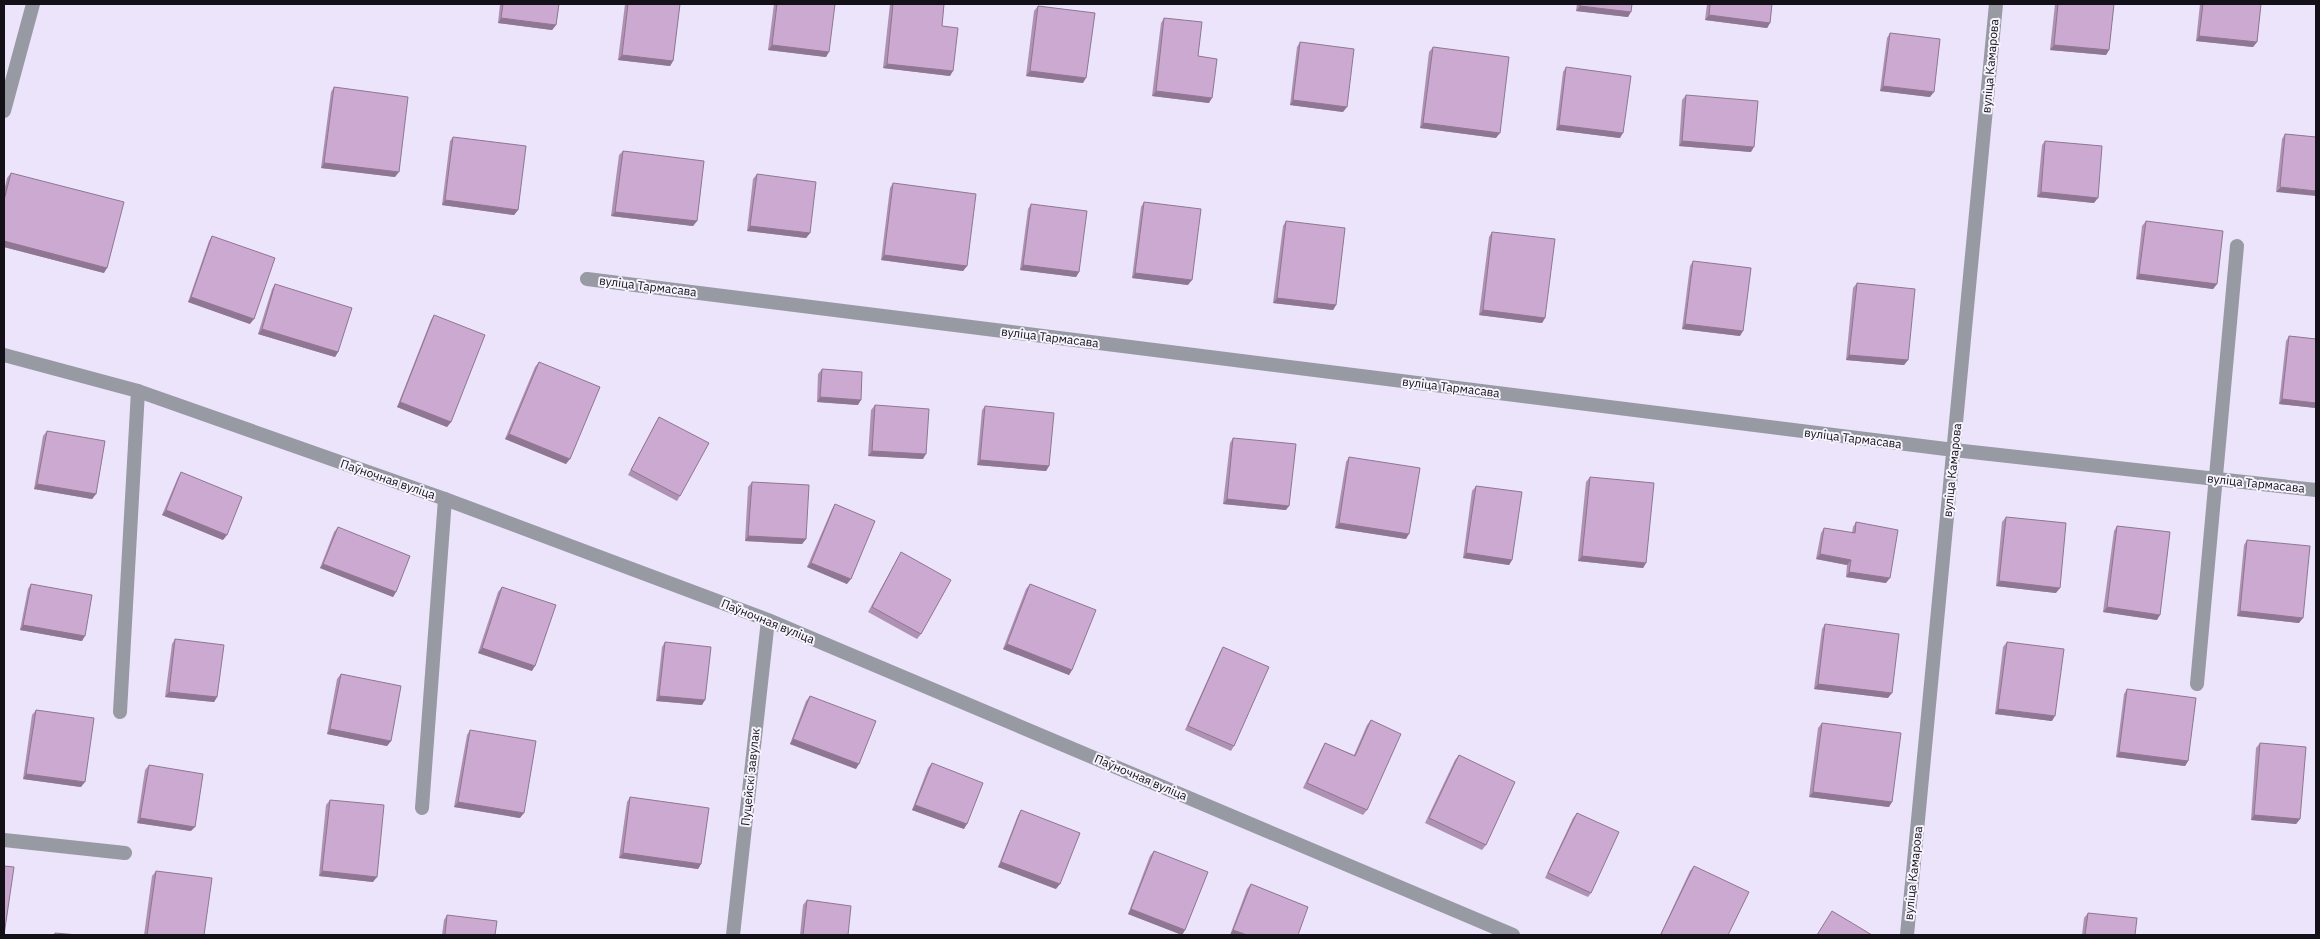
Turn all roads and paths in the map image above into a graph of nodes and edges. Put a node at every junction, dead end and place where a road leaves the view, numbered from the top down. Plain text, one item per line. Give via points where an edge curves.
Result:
1 (33, 4) edge
2 (1996, 4) edge
3 (4, 111) edge
4 (2237, 246) dead end
5 (587, 279) dead end
6 (4, 355) edge
7 (138, 391) junction
8 (1954, 450) junction
9 (2217, 479) junction
10 (2316, 490) edge
11 (445, 499) junction
12 (768, 620) junction
13 (2198, 684) dead end
14 (120, 712) dead end
15 (422, 808) dead end
16 (4, 840) edge
17 (125, 853) dead end
18 (733, 935) edge
19 (1513, 935) edge
20 (1907, 935) edge

1 - 3 street
2 - 8 street, вуліца Камарова
4 - 9 street
5 - 8 street, вуліца Тармасава
6 - 7 street, Паўночная вуліца
7 - 11 street, Паўночная вуліца
7 - 14 street
8 - 9 street, вуліца Тармасава
8 - 20 street, вуліца Камарова
9 - 10 street, вуліца Тармасава
9 - 13 street
11 - 12 street, Паўночная вуліца
11 - 15 street
12 - 18 street, Пуцейскі завулак
12 - 19 street, Паўночная вуліца
16 - 17 street

